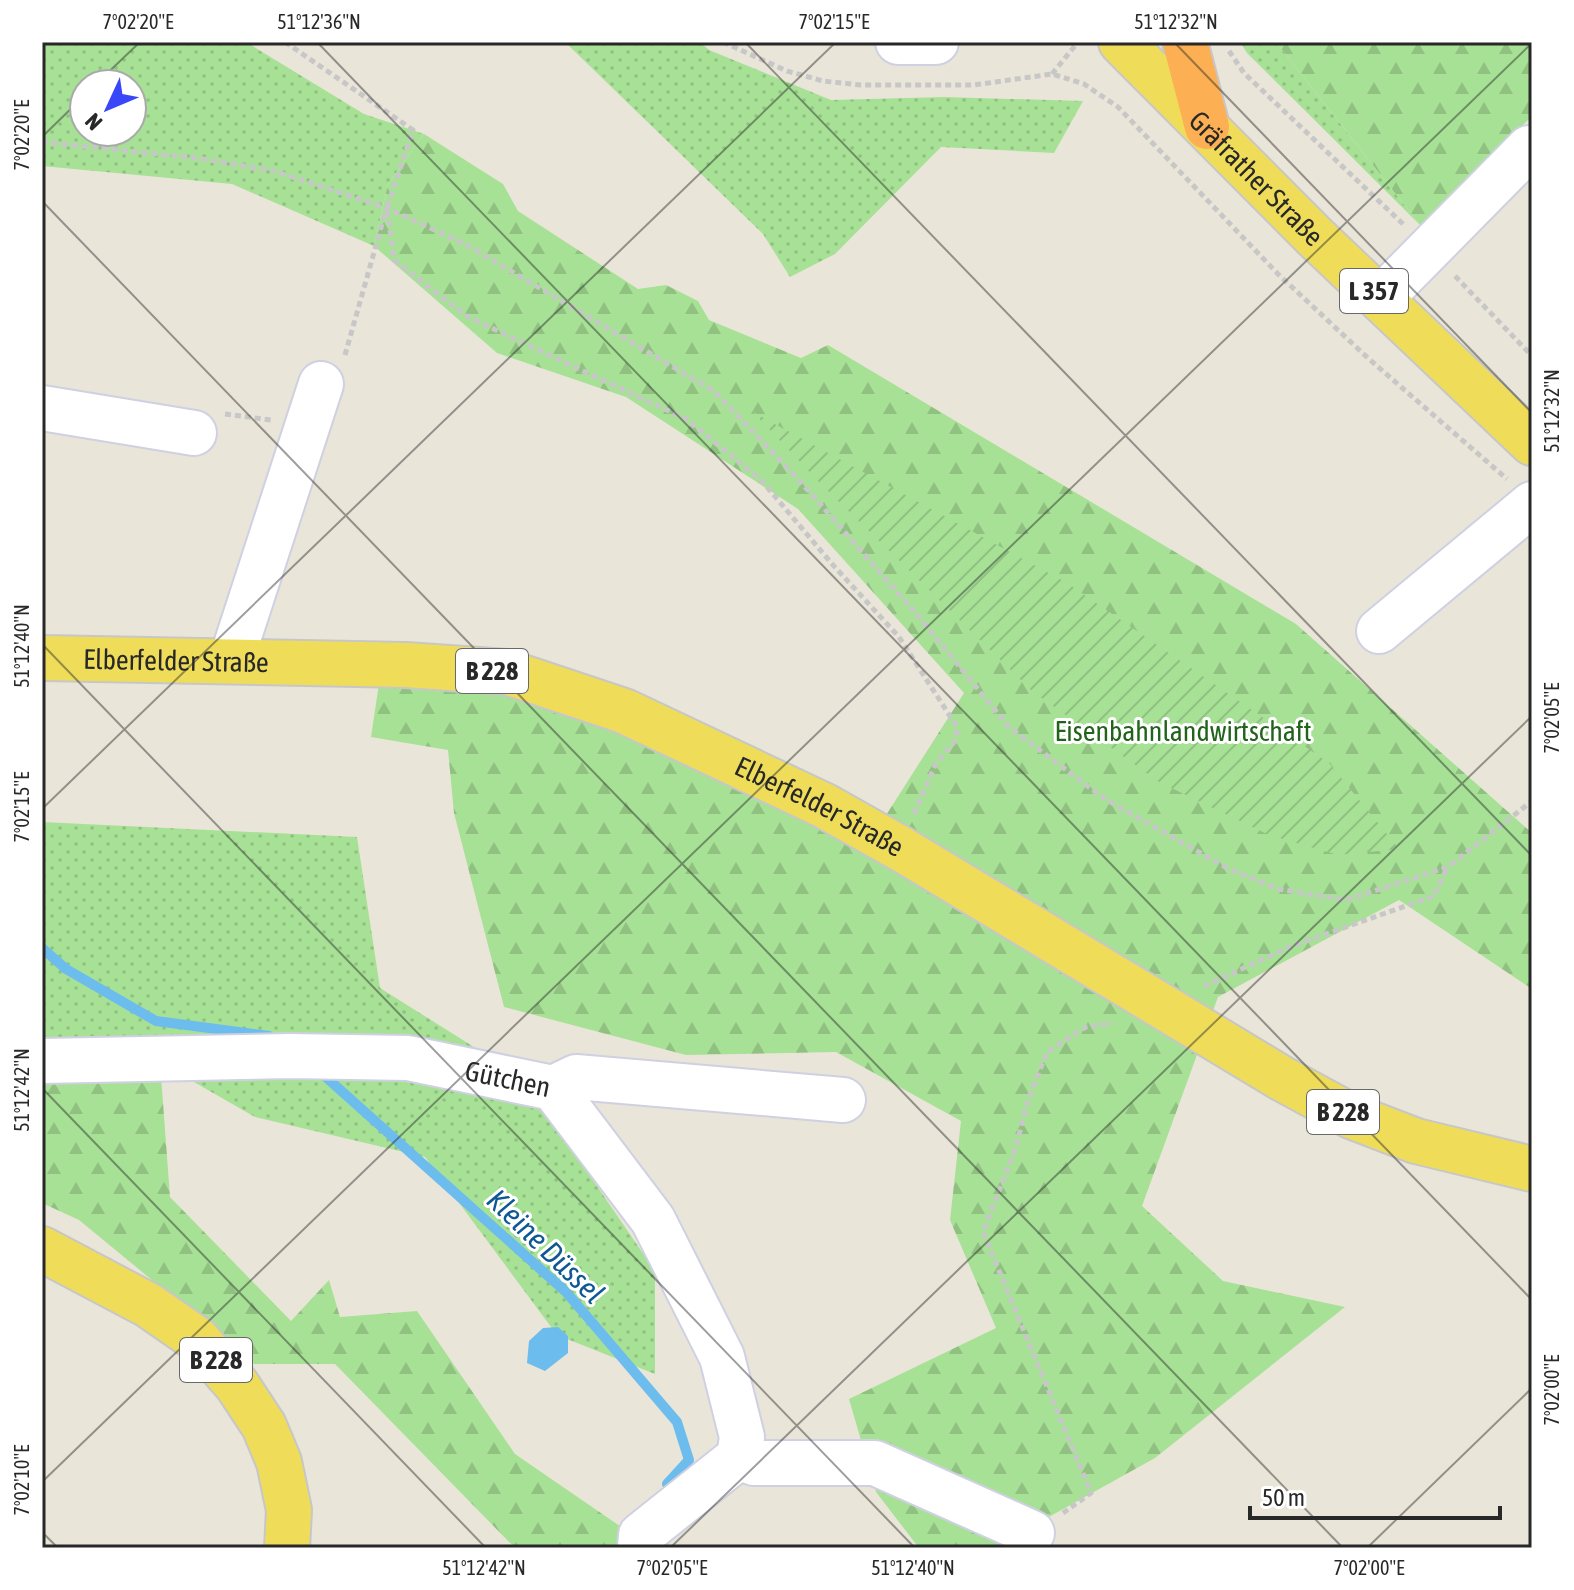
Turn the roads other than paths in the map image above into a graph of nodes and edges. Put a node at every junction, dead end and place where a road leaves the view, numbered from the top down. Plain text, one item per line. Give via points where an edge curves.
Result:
1 (898, 42) edge
2 (936, 42) edge
3 (1121, 42) edge
4 (1185, 42) edge
5 (1207, 127) junction
6 (1532, 151) edge
7 (1381, 298) junction
8 (321, 384) road end
9 (42, 408) edge
10 (194, 433) dead end
11 (1532, 443) edge
12 (1520, 493) edge
13 (1379, 631) dead end
14 (42, 658) edge
15 (231, 661) junction
16 (42, 1061) edge
17 (553, 1088) junction
18 (843, 1100) dead end
19 (1532, 1169) edge
20 (42, 1249) edge
21 (739, 1457) junction
22 (1047, 1524) road end
23 (287, 1548) edge
24 (640, 1548) edge

1 - 2 street
3 - 5 main road, Gräfrather Straße / L 357
4 - 5 highway
5 - 7 main road, Gräfrather Straße / L 357
6 - 7 street via 1529,148
7 - 11 main road, Gräfrather Straße / L 357
8 - 15 street
9 - 10 street
12 - 13 street
14 - 15 main road, Elberfelder Straße / B 228
15 - 19 main road, Elberfelder Straße / B 228 via 507,672 624,711 825,806 1351,1116 1416,1141
16 - 17 street, Gütchen via 408,1058
17 - 18 street via 576,1077
17 - 21 street, Gütchen via 653,1220 722,1357 742,1437
20 - 23 main road, B 228 via 148,1305 197,1339 237,1385 264,1426 279,1462 289,1510
21 - 22 street via 754,1463 875,1463
21 - 24 street via 641,1535

